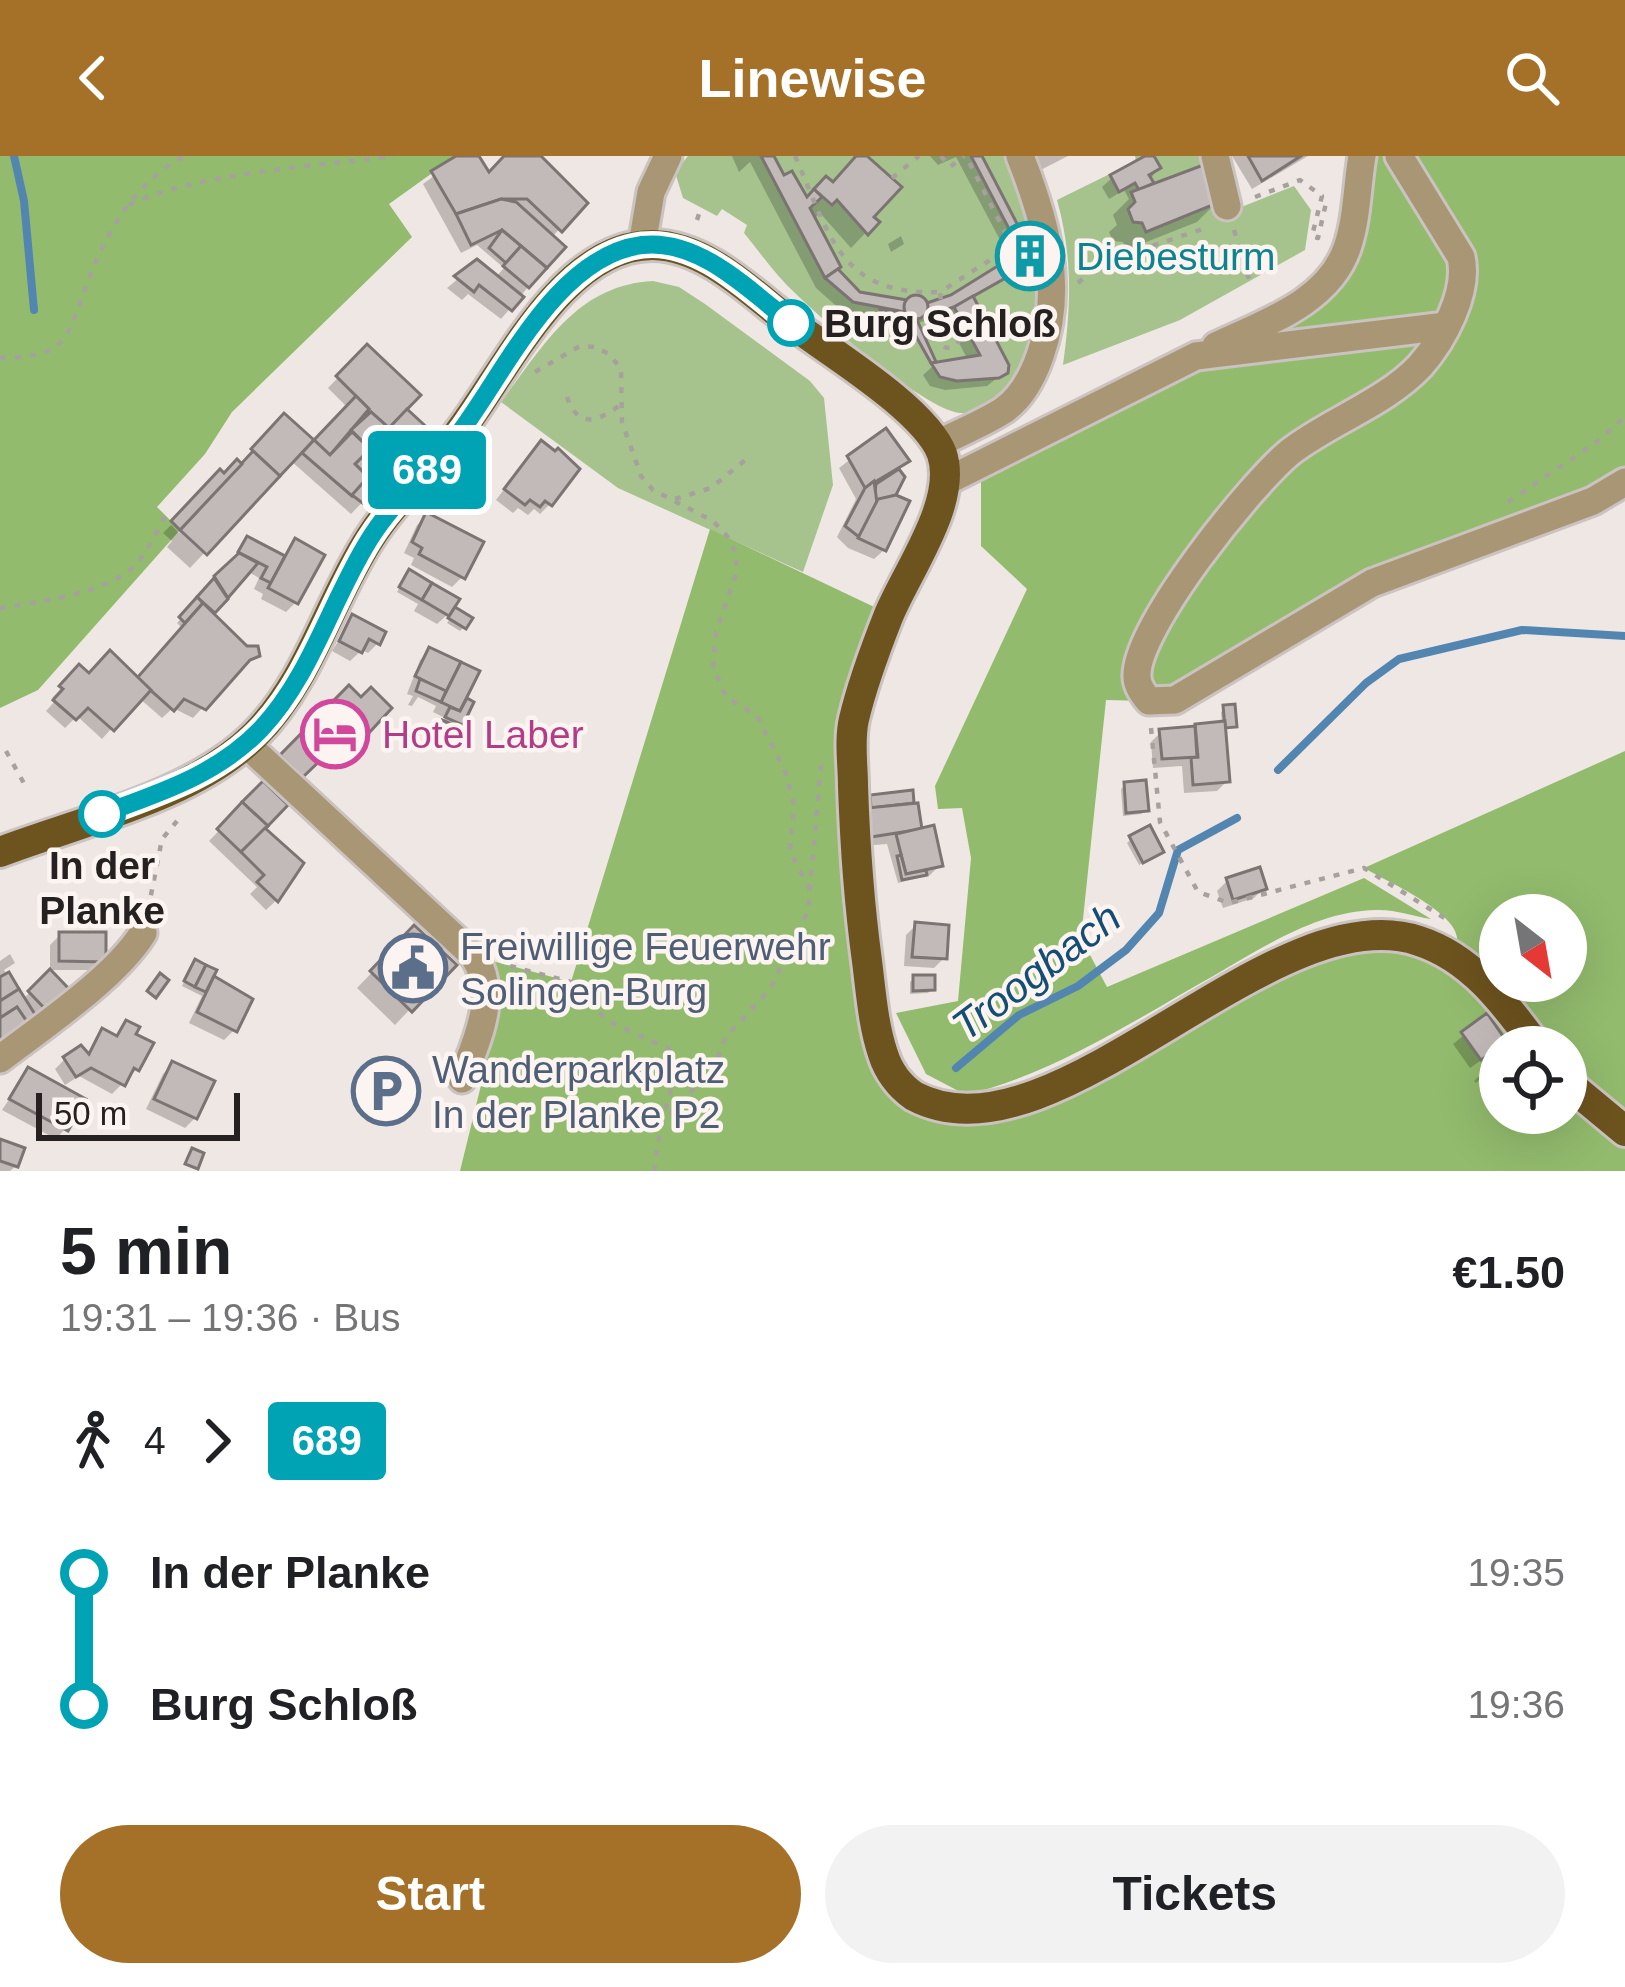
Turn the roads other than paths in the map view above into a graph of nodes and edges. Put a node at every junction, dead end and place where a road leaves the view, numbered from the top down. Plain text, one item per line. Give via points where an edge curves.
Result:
1 (668, 156) edge
2 (1020, 156) edge
3 (1215, 156) edge
4 (1361, 156) edge
5 (1399, 156) edge
6 (1229, 212) road end
7 (642, 245) junction
8 (1446, 326) junction
9 (1196, 356) junction
10 (937, 444) junction
11 (945, 482) junction
12 (1625, 482) edge
13 (246, 744) junction
14 (0, 852) edge
15 (142, 933) road end
16 (1521, 1026) edge
17 (0, 1059) edge
18 (462, 1079) dead end
19 (1587, 1099) edge
20 (1625, 1131) edge

1 - 7 street via 651,192
2 - 10 street via 1048,238 1046,340 1006,409
3 - 6 street
4 - 9 street via 1348,247 1332,279
5 - 8 street via 1461,257
7 - 10 main road via 684,250 734,279 910,412
7 - 13 main road via 586,268 547,308 454,439 386,514 300,674
8 - 9 street
8 - 12 street via 1418,368 1251,488 1174,596 1139,662 1136,679 1149,700 1175,700 1372,583
9 - 11 street
10 - 11 main road
11 - 16 main road via 851,726 855,870 875,1023 898,1082 954,1113 1019,1109 1100,1076 1311,951 1358,938 1400,936 1454,957
13 - 14 main road via 190,781
13 - 18 street via 474,956 487,999
15 - 17 street via 123,958
19 - 20 main road

